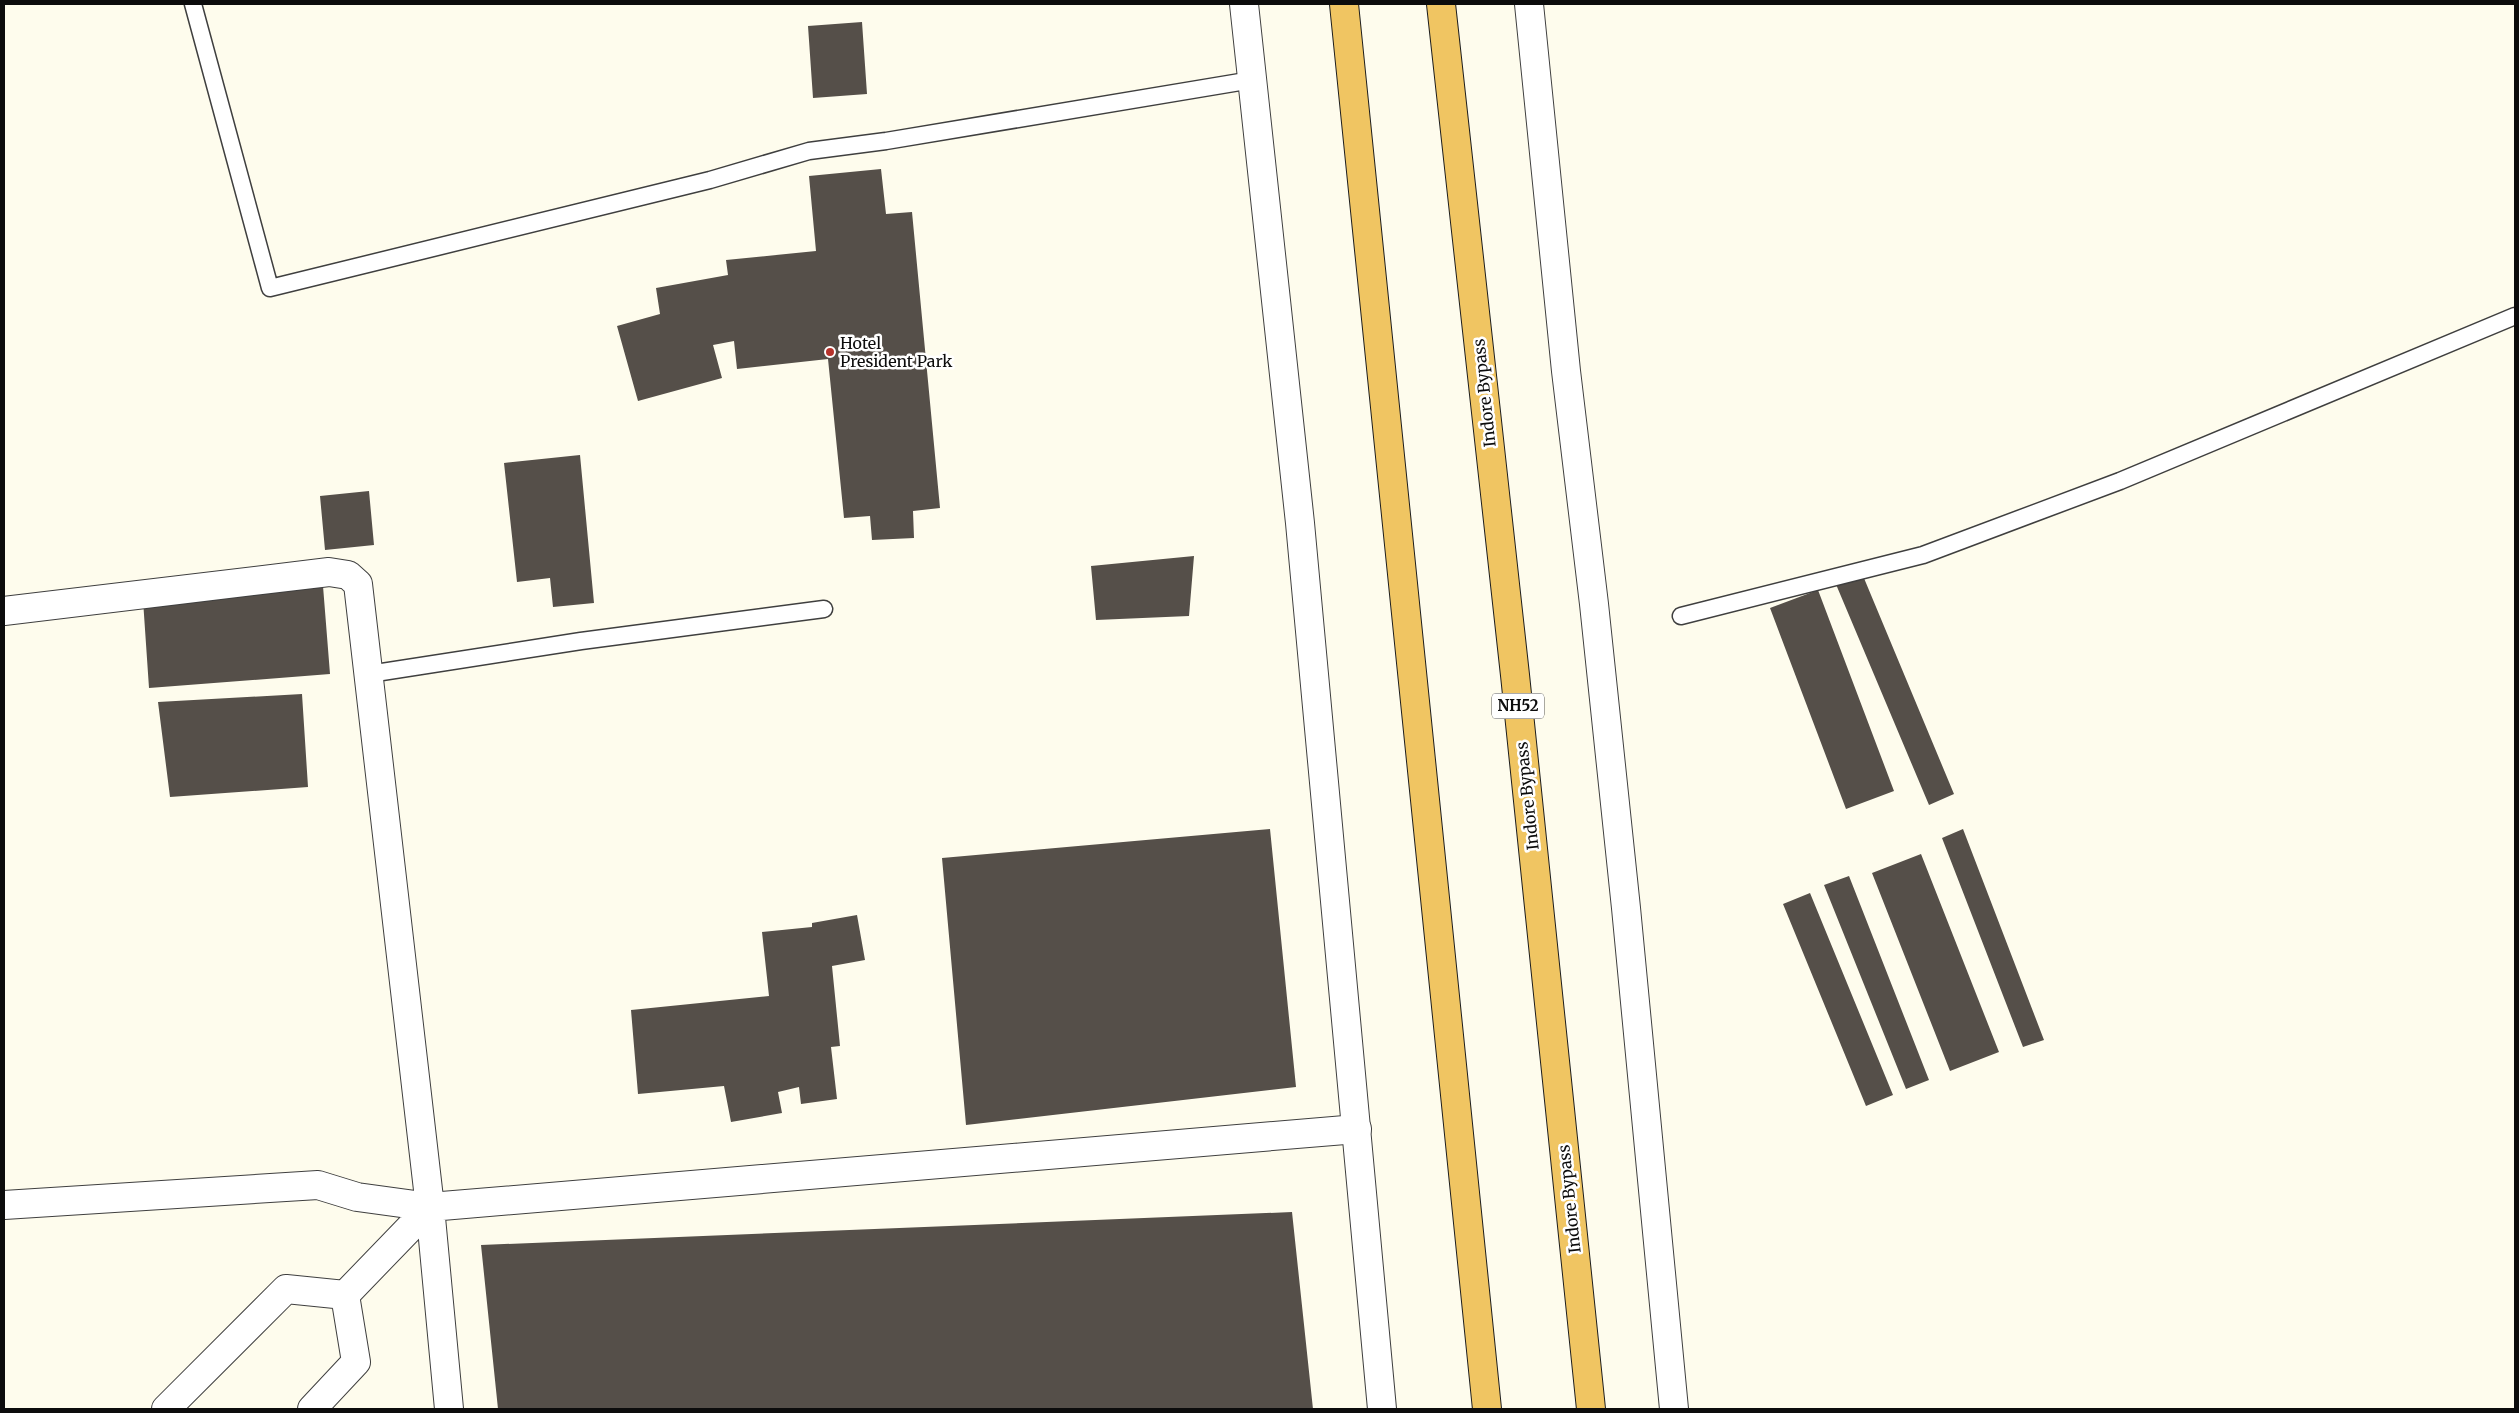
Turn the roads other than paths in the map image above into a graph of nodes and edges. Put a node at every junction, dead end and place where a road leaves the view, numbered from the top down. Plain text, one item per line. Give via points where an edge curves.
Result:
1 (193, 4) edge
2 (1244, 4) edge
3 (1344, 4) edge
4 (1441, 4) edge
5 (1530, 4) edge
6 (1252, 80) junction
7 (2515, 316) edge
8 (824, 609) dead end
9 (4, 611) edge
10 (1681, 616) dead end
11 (369, 674) junction
12 (1357, 1129) junction
13 (4, 1205) edge
14 (430, 1207) junction
15 (346, 1295) junction
16 (166, 1409) edge
17 (312, 1409) edge
18 (449, 1409) edge
19 (1382, 1409) edge
20 (1487, 1409) edge
21 (1591, 1409) edge
22 (1674, 1409) edge

1 - 6 lane via 270,288 710,180 809,151
2 - 6 street
3 - 20 highway
4 - 21 highway, Indore Bypass / NH52
5 - 22 street via 1566,371 1625,899
6 - 12 street via 1300,523
7 - 10 lane via 2120,482 1923,555
8 - 11 lane via 581,641
9 - 11 street via 329,572 348,575 358,584
11 - 14 street
12 - 14 street
12 - 19 street
13 - 14 street via 318,1185 357,1197
14 - 15 street
14 - 18 street
15 - 16 street via 286,1289
15 - 17 street via 356,1362

